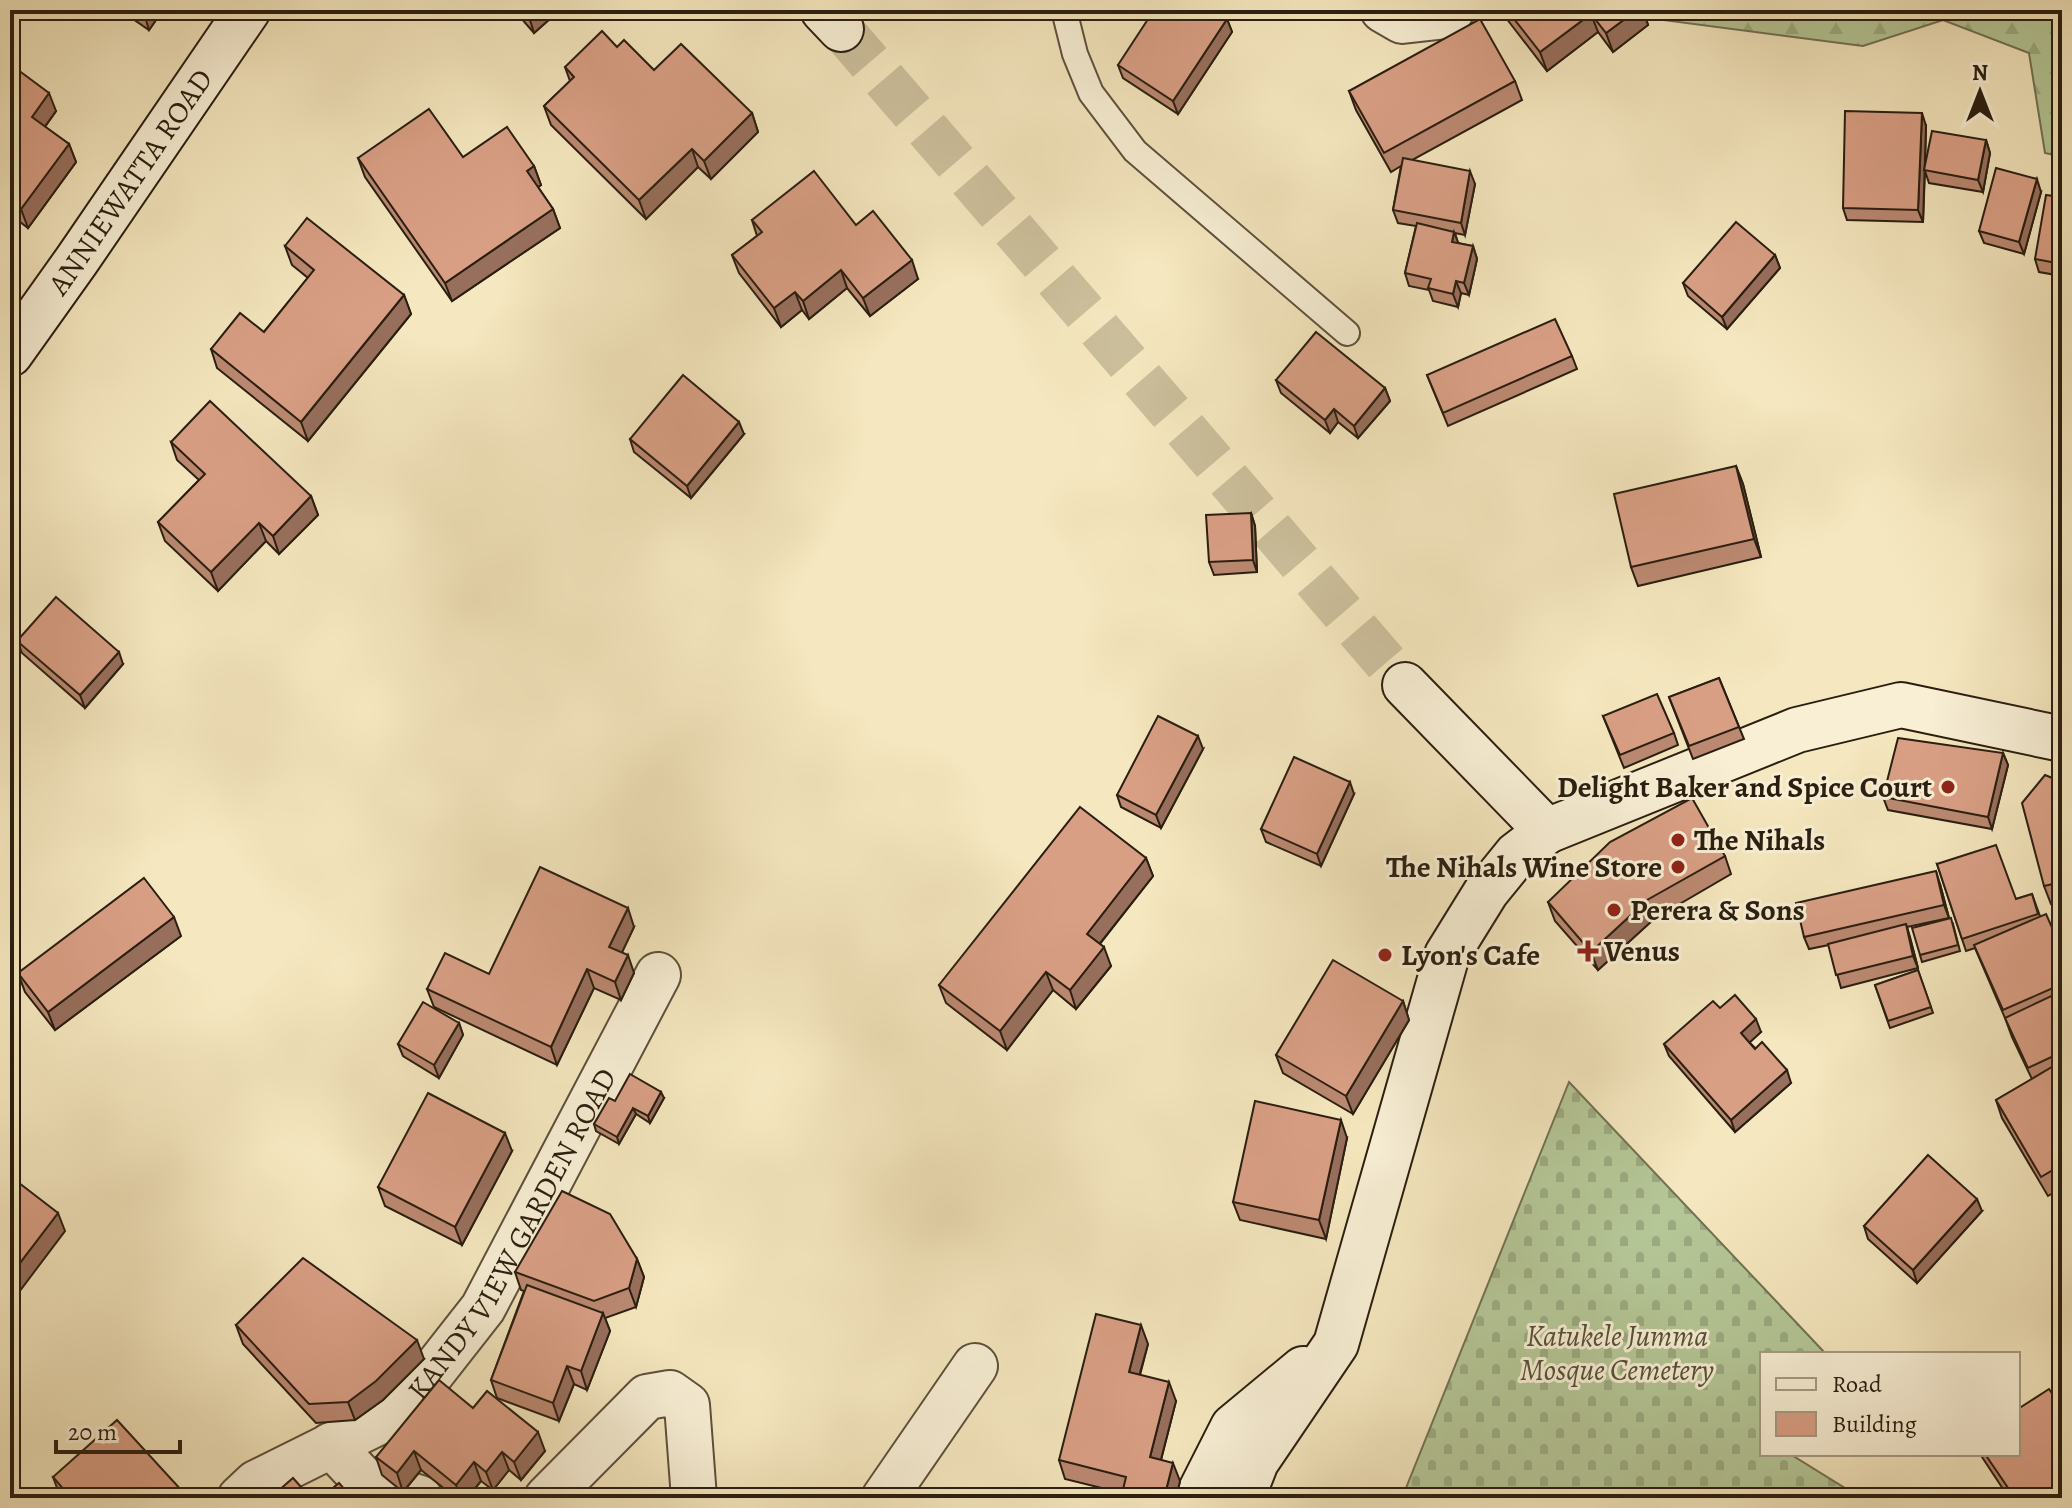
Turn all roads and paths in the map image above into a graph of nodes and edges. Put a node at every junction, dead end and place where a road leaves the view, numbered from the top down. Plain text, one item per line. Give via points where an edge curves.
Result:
1 (248, 10) edge
2 (1064, 10) edge
3 (1383, 10) edge
4 (1452, 10) edge
5 (1347, 333) dead end
6 (10, 354) edge
7 (1405, 685) tunnel mouth
8 (2062, 739) edge
9 (1547, 831) junction
10 (658, 975) dead end
11 (1336, 1344) junction
12 (975, 1366) dead end
13 (331, 1445) junction
14 (1249, 1480) edge
15 (240, 1498) edge
16 (420, 1498) edge
17 (547, 1498) edge
18 (694, 1498) edge
19 (884, 1498) edge
20 (1197, 1498) edge

1 - 6 street, ANNIEWATTA ROAD
2 - 5 lane via 1091,93 1135,151
3 - 4 street via 1402,21 1447,16
7 - 9 street
8 - 9 street via 1901,705 1797,730
9 - 11 street via 1516,855 1486,892 1447,955
10 - 13 street, KANDY VIEW GARDEN ROAD via 483,1308 403,1410
11 - 14 street
11 - 20 street via 1233,1427
12 - 19 street
13 - 15 street, KANDY VIEW GARDEN ROAD via 256,1483
13 - 16 street via 365,1481
17 - 18 street via 647,1397 670,1393 687,1405

